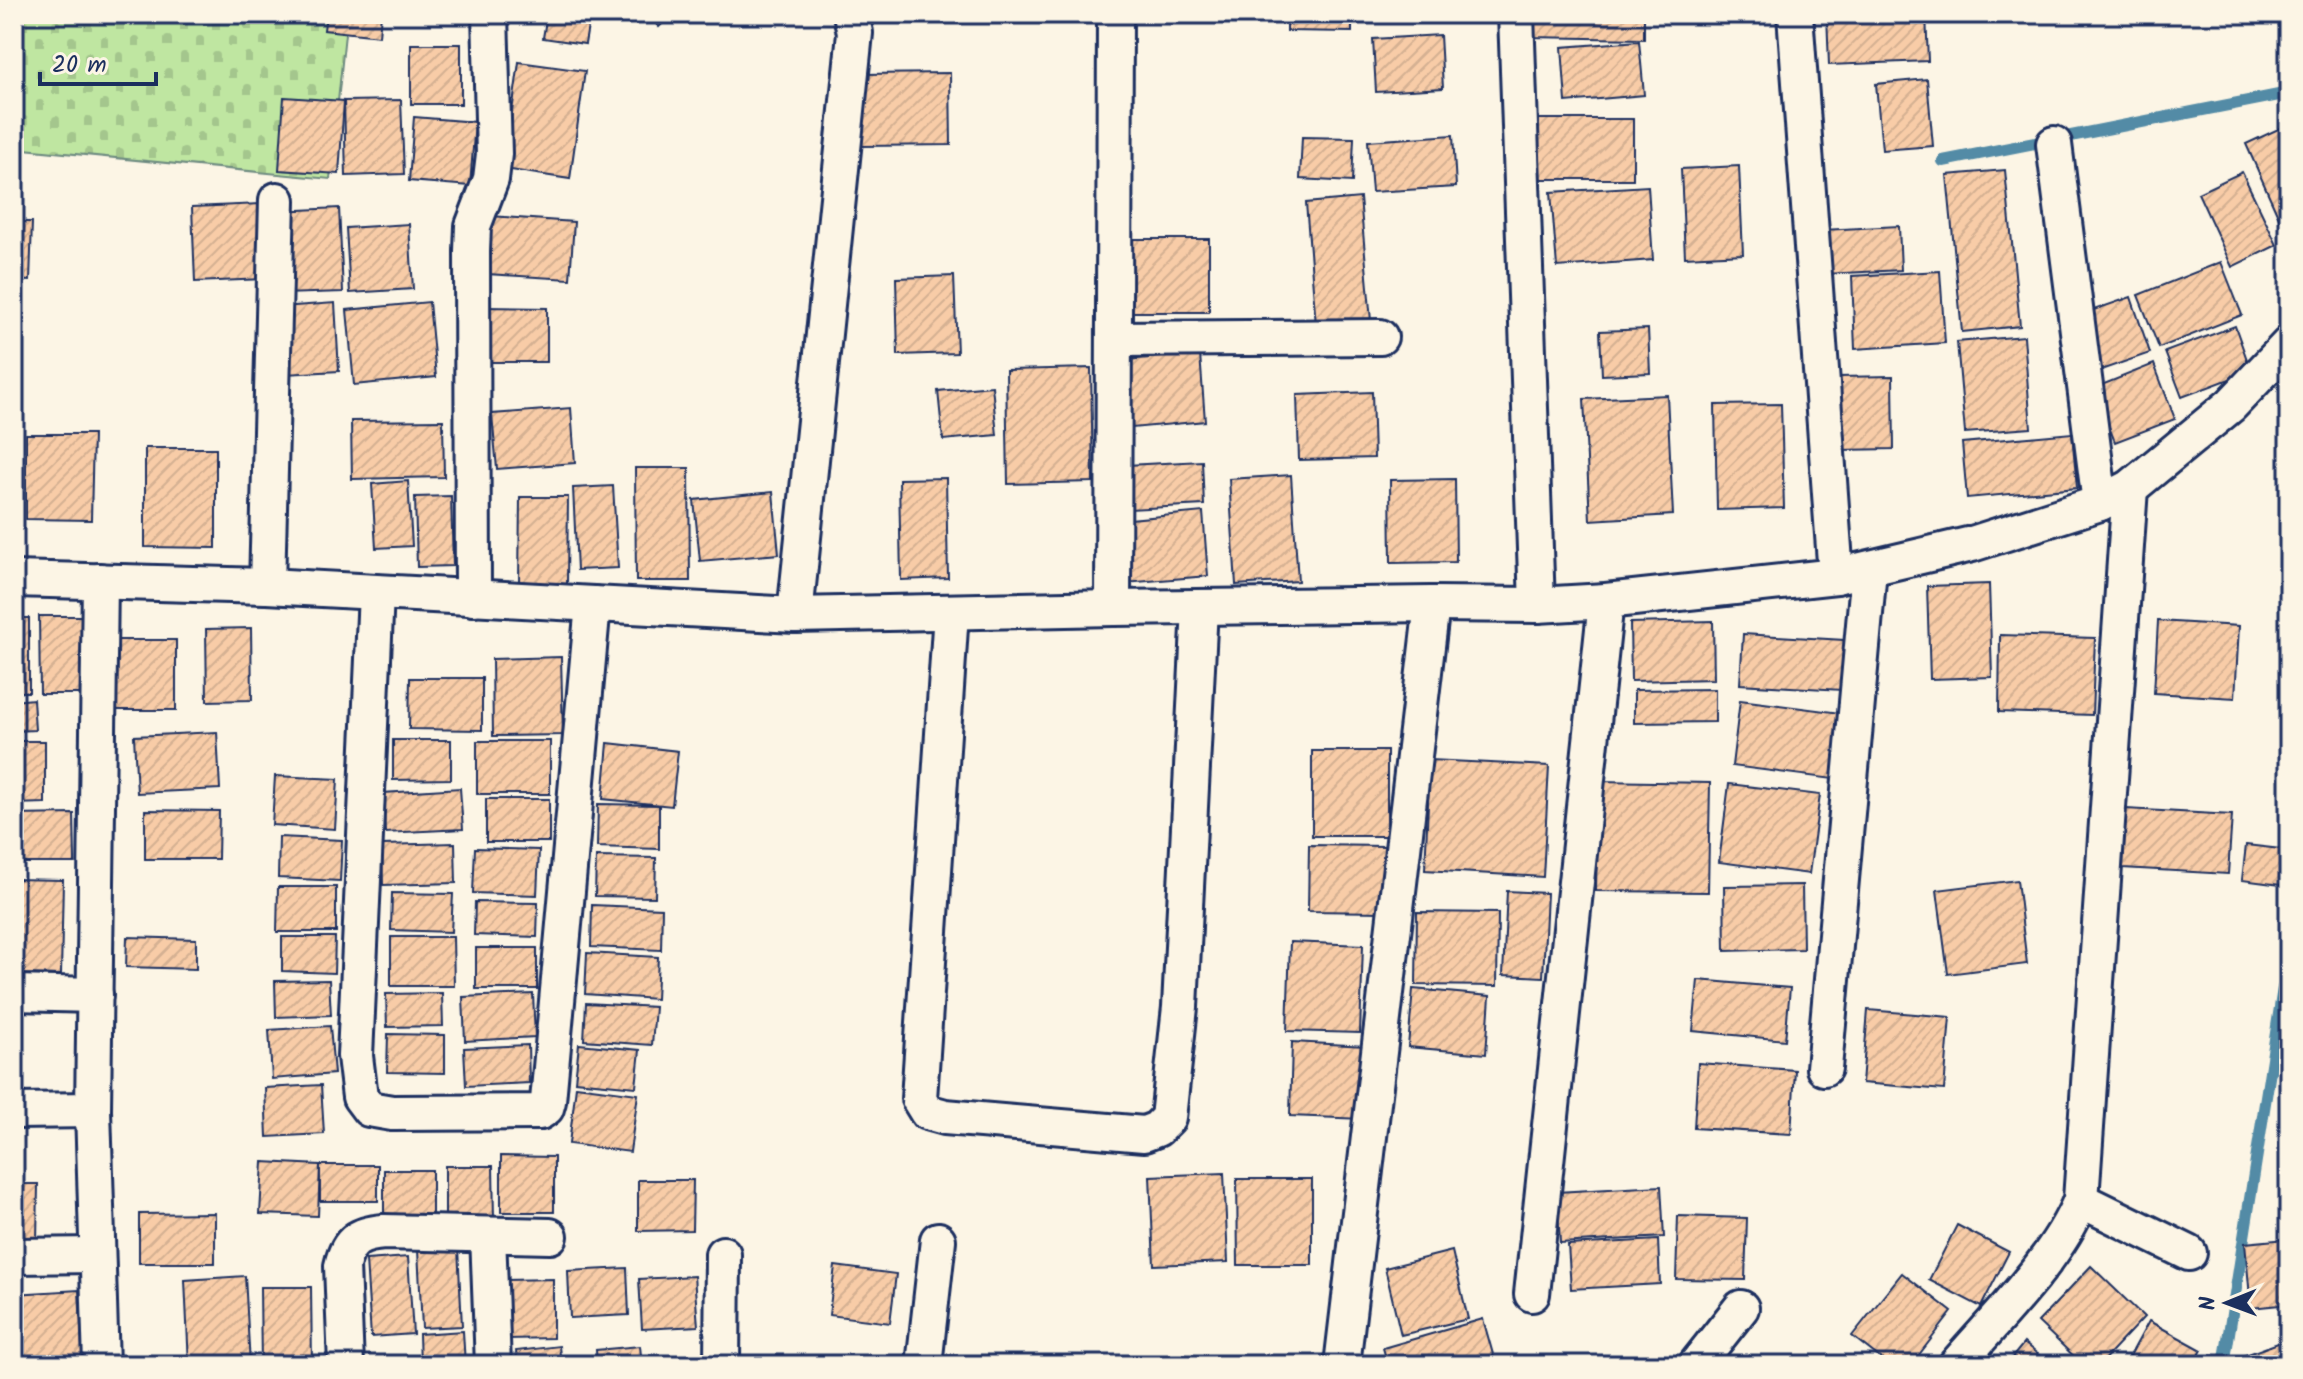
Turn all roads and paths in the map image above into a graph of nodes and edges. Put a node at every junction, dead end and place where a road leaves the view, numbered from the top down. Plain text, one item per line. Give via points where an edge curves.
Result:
1 (490, 14) edge
2 (851, 14) edge
3 (1115, 14) edge
4 (1516, 14) edge
5 (1795, 14) edge
6 (2054, 144) dead end
7 (277, 200) dead end
8 (1380, 337) dead end
9 (1114, 339) junction
10 (2289, 344) edge
11 (2115, 496) junction
12 (1853, 572) junction
13 (14, 579) edge
14 (100, 581) junction
15 (267, 586) junction
16 (376, 593) junction
17 (473, 598) junction
18 (1606, 601) junction
19 (593, 604) junction
20 (1432, 604) junction
21 (1537, 605) junction
22 (1200, 607) junction
23 (1113, 608) junction
24 (951, 612) junction
25 (795, 615) junction
26 (14, 993) edge
27 (95, 995) junction
28 (1824, 1068) dead end
29 (93, 1110) junction
30 (14, 1111) edge
31 (2081, 1200) junction
32 (488, 1235) junction
33 (550, 1236) dead end
34 (938, 1240) dead end
35 (2189, 1253) dead end
36 (723, 1254) dead end
37 (97, 1255) junction
38 (14, 1256) edge
39 (1532, 1294) dead end
40 (1741, 1308) dead end
41 (101, 1365) edge
42 (346, 1365) edge
43 (493, 1365) edge
44 (722, 1365) edge
45 (924, 1365) edge
46 (1342, 1365) edge
47 (1696, 1365) edge
48 (1956, 1365) edge

1 - 17 street via 494,154 491,179 473,226 472,251
2 - 25 street via 855,33
3 - 9 street
4 - 21 street
5 - 12 street
6 - 11 street
7 - 15 street
8 - 9 street
9 - 23 street
10 - 11 street via 2231,405
11 - 12 street via 1972,544
11 - 31 street
12 - 18 street
12 - 28 street
13 - 14 street
14 - 15 street
14 - 27 street
15 - 16 street
16 - 17 street
16 - 19 street via 355,1056 360,1097 369,1109 392,1113 546,1108
17 - 19 street
18 - 21 street
18 - 39 street
19 - 25 street
20 - 21 street
20 - 22 street
20 - 46 street
22 - 23 street
22 - 24 street via 1180,1007 1168,1118 1144,1134 945,1117 927,1112 919,1099
23 - 24 street
24 - 25 street
26 - 27 street
27 - 29 street
29 - 30 street
29 - 37 street
31 - 35 street
31 - 48 street via 2054,1248
32 - 33 street
32 - 42 street via 384,1232 355,1239 342,1266
32 - 43 street
34 - 45 street
36 - 44 street
37 - 38 street
37 - 41 street
40 - 47 street

